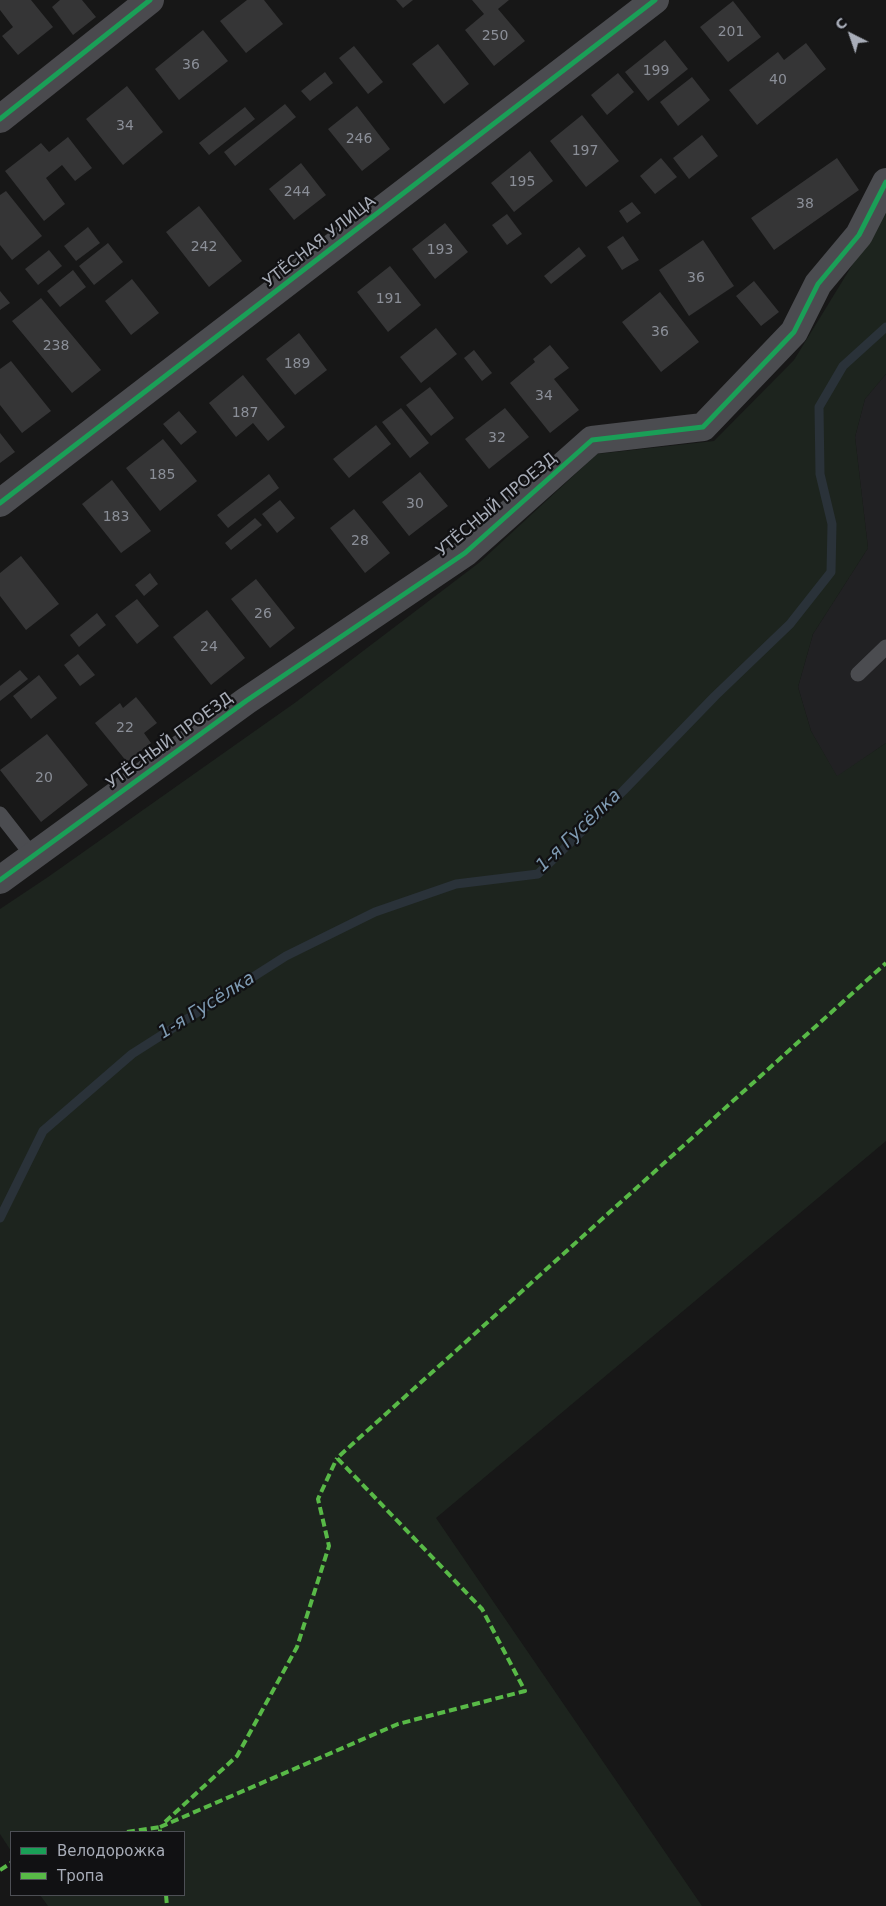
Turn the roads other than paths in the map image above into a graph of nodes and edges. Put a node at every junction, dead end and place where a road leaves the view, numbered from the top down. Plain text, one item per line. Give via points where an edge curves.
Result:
1 (150, 0) edge
2 (655, 0) edge
3 (0, 119) edge
4 (886, 182) edge
5 (0, 503) edge
6 (886, 648) edge
7 (858, 674) dead end
8 (0, 814) edge
9 (32, 855) junction
10 (0, 880) edge

1 - 3 street
2 - 5 street, УТЁСНАЯ УЛИЦА
4 - 9 street, УТЁСНЫЙ ПРОЕЗД via 859,235 818,284 794,332 703,427 592,440 465,553 246,701
6 - 7 lane
8 - 9 lane
9 - 10 street, УТЁСНЫЙ ПРОЕЗД

